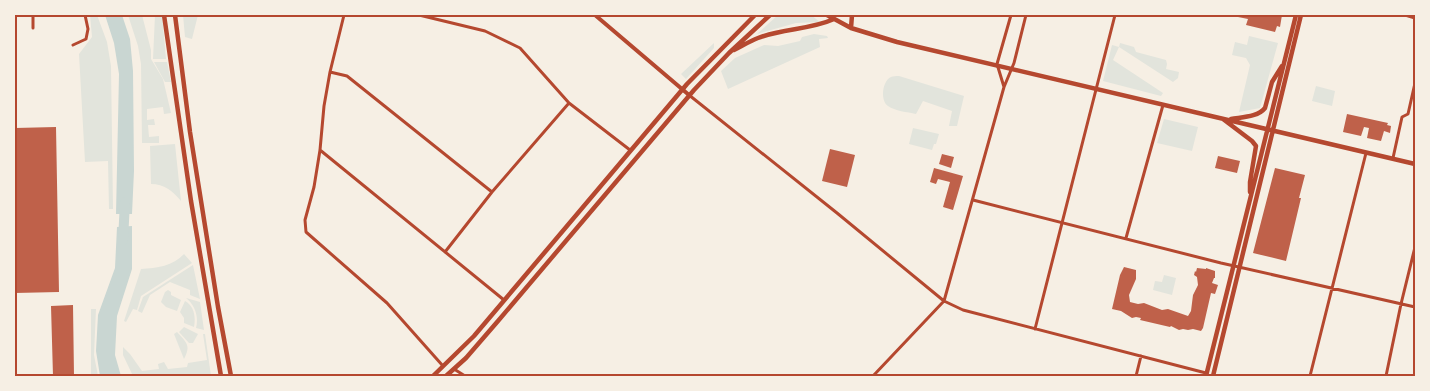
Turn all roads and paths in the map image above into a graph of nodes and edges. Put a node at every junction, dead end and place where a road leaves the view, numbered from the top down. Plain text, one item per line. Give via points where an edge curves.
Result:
1 (33, 15) edge
2 (85, 15) edge
3 (164, 15) edge
4 (175, 15) edge
5 (344, 15) edge
6 (418, 15) edge
7 (595, 15) edge
8 (755, 15) edge
9 (770, 15) edge
10 (827, 15) edge
11 (852, 15) edge
12 (1011, 15) edge
13 (1026, 15) edge
14 (1114, 15) edge
15 (1296, 15) edge
16 (1302, 15) edge
17 (1405, 15) edge
18 (1415, 18) edge
19 (834, 19) junction
20 (33, 28) dead end
21 (851, 28) junction
22 (73, 45) dead end
23 (729, 53) junction
24 (1284, 60) junction
25 (997, 64) junction
26 (1012, 68) junction
27 (330, 72) junction
28 (1415, 83) edge
29 (1004, 87) junction
30 (1096, 88) junction
31 (682, 89) junction
32 (689, 95) junction
33 (569, 103) junction
34 (1163, 104) junction
35 (1222, 118) junction
36 (1228, 119) junction
37 (1270, 129) junction
38 (320, 150) junction
39 (630, 150) junction
40 (1366, 152) junction
41 (1393, 158) junction
42 (1415, 164) edge
43 (492, 192) junction
44 (1250, 199) junction
45 (973, 200) junction
46 (1063, 222) junction
47 (1126, 238) junction
48 (1415, 247) edge
49 (445, 252) junction
50 (1236, 266) junction
51 (1332, 289) junction
52 (505, 301) junction
53 (944, 301) junction
54 (1401, 304) junction
55 (1415, 307) edge
56 (1035, 329) junction
57 (1141, 356) junction
58 (443, 367) junction
59 (454, 369) junction
60 (1206, 374) edge
61 (221, 376) edge
62 (230, 376) edge
63 (433, 376) edge
64 (446, 376) edge
65 (465, 376) edge
66 (481, 376) edge
67 (486, 376) edge
68 (873, 376) edge
69 (1136, 376) edge
70 (1215, 376) edge
71 (1310, 376) edge
72 (1386, 376) edge

1 - 20 street
2 - 22 street via 86,40
3 - 61 main road via 190,197
4 - 62 main road via 190,132
5 - 27 street
6 - 33 street via 485,31 520,48
7 - 31 street
8 - 31 main road
9 - 23 main road
10 - 19 main road
11 - 21 main road
12 - 25 street
13 - 26 street
14 - 30 street
15 - 24 main road
16 - 37 main road
17 - 18 street
19 - 21 main road
19 - 23 main road via 759,38
21 - 25 main road
23 - 32 main road
24 - 36 main road via 1272,82 1265,108 1257,114
24 - 37 main road
25 - 26 main road
25 - 29 street
26 - 29 street
26 - 30 main road
27 - 38 street
27 - 43 street via 347,76
28 - 41 street via 1408,114 1402,117
29 - 45 street
30 - 34 main road
30 - 46 street
31 - 32 street
31 - 39 main road
32 - 53 street
32 - 59 main road
33 - 39 street
33 - 43 street
34 - 35 main road
34 - 47 street
35 - 36 main road
35 - 44 main road via 1256,146
36 - 37 main road
37 - 40 main road
37 - 44 main road
37 - 50 main road
38 - 49 street
38 - 58 street via 306,232 387,303
39 - 52 main road
40 - 41 main road
40 - 51 street
41 - 42 main road
43 - 49 street
44 - 50 main road
45 - 46 street
45 - 53 street
46 - 47 street
46 - 56 street
47 - 50 street
48 - 54 street
49 - 52 street
50 - 51 street
50 - 60 main road
50 - 70 main road
51 - 54 street
51 - 71 street
52 - 58 main road
53 - 56 street via 964,310
53 - 68 street
54 - 55 street
54 - 72 street
56 - 57 street
57 - 60 street
57 - 69 street
58 - 63 main road
59 - 64 main road
59 - 65 street
60 - 70 main road
66 - 67 street

